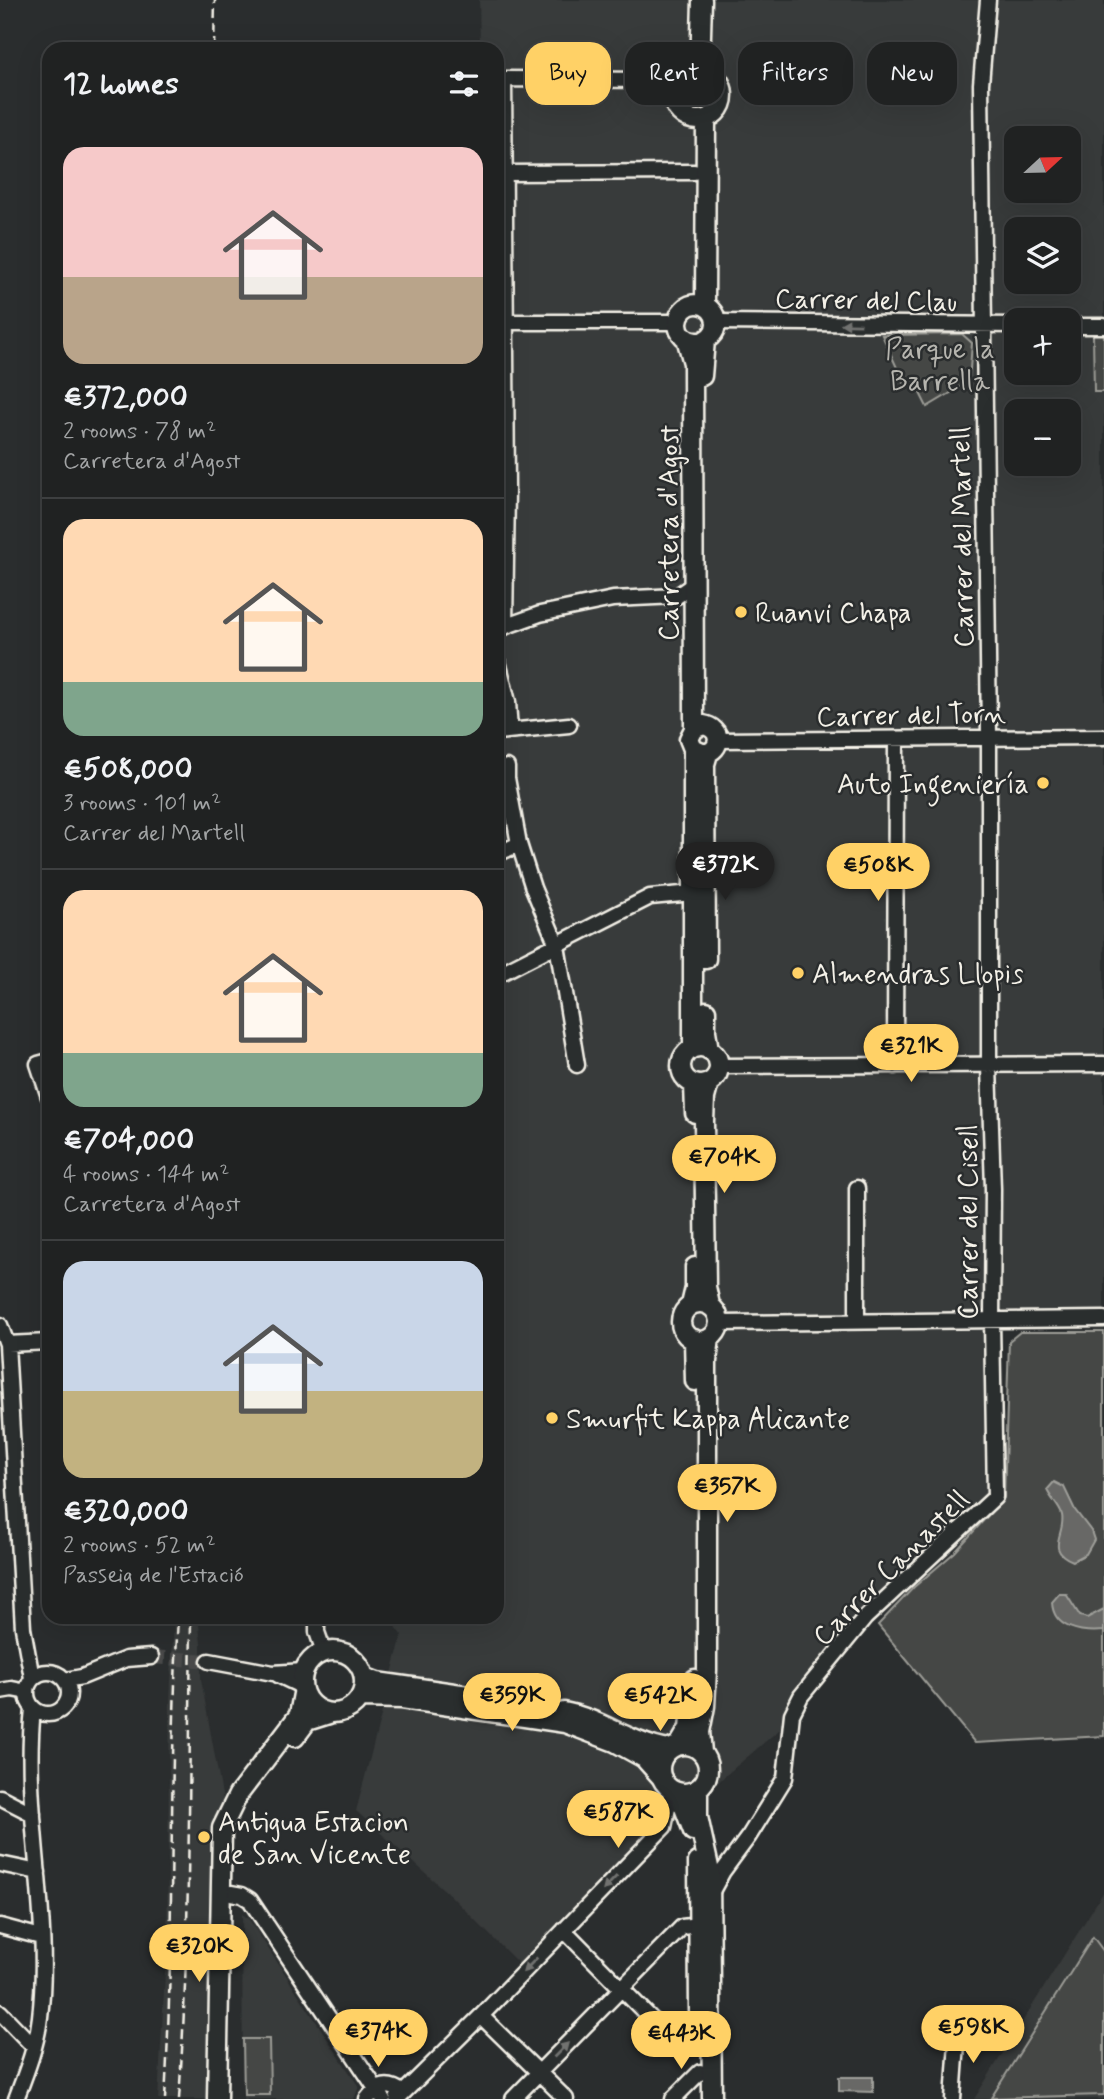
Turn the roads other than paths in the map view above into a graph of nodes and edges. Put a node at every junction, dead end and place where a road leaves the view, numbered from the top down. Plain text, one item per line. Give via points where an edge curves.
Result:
1 (702, 0) edge
2 (988, 0) edge
3 (701, 42) edge
4 (625, 80) edge
5 (675, 105) edge
6 (720, 105) edge
7 (699, 120) junction
8 (694, 172) junction
9 (504, 173) junction
10 (698, 305) junction
11 (505, 322) junction
12 (678, 322) junction
13 (716, 322) junction
14 (984, 325) junction
15 (1004, 326) edge
16 (1081, 326) edge
17 (1104, 326) edge
18 (686, 338) junction
19 (705, 340) junction
20 (504, 559) edge
21 (694, 584) junction
22 (677, 596) junction
23 (694, 610) junction
24 (504, 627) edge
25 (504, 686) edge
26 (569, 725) dead end
27 (504, 731) edge
28 (989, 737) junction
29 (1104, 737) edge
30 (704, 739) junction
31 (896, 739) junction
32 (507, 767) dead end
33 (519, 844) junction
34 (504, 851) edge
35 (693, 893) junction
36 (557, 945) junction
37 (504, 972) edge
38 (701, 1049) junction
39 (1104, 1063) edge
40 (577, 1065) dead end
41 (719, 1066) junction
42 (895, 1066) junction
43 (989, 1066) junction
44 (702, 1084) junction
45 (857, 1188) dead end
46 (691, 1305) junction
47 (710, 1305) junction
48 (1104, 1319) edge
49 (992, 1321) junction
50 (857, 1322) junction
51 (0, 1325) edge
52 (708, 1333) junction
53 (42, 1342) edge
54 (7, 1344) junction
55 (995, 1497) joint
56 (317, 1624) edge
57 (28, 1648) junction
58 (324, 1652) junction
59 (151, 1657) tunnel mouth
60 (209, 1661) tunnel mouth
61 (46, 1671) junction
62 (364, 1676) junction
63 (303, 1683) junction
64 (29, 1685) junction
65 (67, 1685) junction
66 (0, 1691) edge
67 (360, 1698) junction
68 (39, 1712) junction
69 (329, 1714) junction
70 (674, 1748) junction
71 (702, 1752) junction
72 (671, 1786) junction
73 (698, 1788) junction
74 (0, 1797) edge
75 (33, 1814) junction
76 (0, 1864) edge
77 (38, 1872) junction
78 (232, 1893) junction
79 (711, 1894) junction
80 (698, 1924) junction
81 (0, 1926) edge
82 (564, 1930) junction
83 (41, 1937) junction
84 (622, 1988) junction
85 (0, 2012) edge
86 (481, 2016) junction
87 (958, 2029) dead end
88 (700, 2042) junction
89 (33, 2046) junction
90 (700, 2072) junction
91 (539, 2073) junction
92 (375, 2095) edge
93 (400, 2096) edge
94 (16, 2099) edge
95 (217, 2099) edge
96 (227, 2099) edge
97 (513, 2099) edge
98 (566, 2099) edge
99 (673, 2099) edge
100 (700, 2099) edge
101 (712, 2099) edge
102 (953, 2099) edge

1 - 3 main road
2 - 14 street, Carrer del Martell via 981,84
4 - 9 street via 504,79
5 - 7 main road via 681,114
6 - 7 main road
7 - 8 main road
7 - 10 main road
8 - 9 street
8 - 10 main road
9 - 11 street
10 - 12 main road via 683,309
10 - 13 main road via 713,312
11 - 12 street
11 - 20 street
12 - 18 main road
14 -> 13 street, Carrer del Clau
13 - 19 main road
14 - 15 street, Carrer del Clau
14 - 28 street, Carrer del Martell
16 - 17 street
18 - 19 main road
18 - 21 main road, Carretera d'Agost via 693,363
19 - 30 main road, Carretera d'Agost via 701,362
21 - 22 street
21 - 23 main road, Carretera d'Agost
22 - 23 street
22 - 24 street via 612,599 540,614
23 - 30 main road, Carretera d'Agost
25 - 27 street via 508,702
26 - 27 street
28 - 29 street, Carrer del Torn
28 - 31 street, Carrer del Torn
28 - 43 street, Carrer del Cisell
30 - 31 street, Carrer del Torn
30 - 35 main road, Carretera d'Agost
30 - 38 main road, Carretera d'Agost via 705,1031
31 - 42 street
32 - 33 street
33 - 34 street
33 - 36 street
35 - 36 street via 650,897
35 - 38 main road, Carretera d'Agost
36 - 37 street
36 - 40 street
38 - 41 main road via 716,1057
38 - 44 main road via 684,1055 681,1066 684,1077
39 - 43 street
41 - 42 street
41 - 44 main road via 718,1073
42 - 43 street
43 - 49 street, Carrer del Cisell
44 - 46 main road
44 - 47 main road
45 - 50 street
46 - 47 main road
46 - 52 main road via 683,1314 682,1326 689,1336
47 - 52 main road via 718,1316
48 - 49 street
49 - 50 street
49 - 55 street, Carrer del Cisell
50 - 52 street
51 - 54 street
52 - 70 main road via 697,1664 689,1728
52 - 71 main road via 708,1657
53 - 54 street
54 - 57 street via 23,1628
55 - 79 street, Carrer Canastell via 865,1618 801,1696 792,1714 785,1779
56 - 58 street
57 - 61 street
57 - 64 street
58 - 62 main road via 351,1656
58 - 63 main road via 312,1659
59 - 65 street via 125,1659
60 - 63 street
61 - 64 street
61 - 65 street via 58,1674
62 - 67 main road
62 - 70 main road via 377,1682 578,1715 651,1746
63 - 69 main road via 312,1706
63 - 95 main road via 299,1715 238,1794 222,1828
64 - 66 street
64 - 68 street via 29,1703
65 - 68 street via 64,1707 57,1712
67 - 69 main road via 343,1713
67 - 72 main road via 402,1699 565,1723 644,1758
68 - 75 street via 32,1737
69 - 78 main road via 307,1721 246,1802 232,1836
70 - 71 main road via 691,1746
70 - 72 main road via 661,1763
71 - 73 main road via 708,1771
72 - 73 main road via 688,1792
72 - 80 main road via 698,1848
72 -> 82 street via 664,1827
73 - 79 main road via 698,1817
74 - 75 street
75 - 77 street
76 - 77 street
77 - 83 street
78 - 92 street via 250,1900
78 - 96 main road
79 - 101 main road
80 - 84 street via 682,1927
80 - 88 main road
81 - 83 street
82 - 84 street
82 -> 86 street
83 - 89 street via 40,2020
84 - 88 street via 676,2043
91 -> 84 street
85 - 89 street
86 - 91 street
86 - 93 street
87 - 102 street
88 - 90 main road
89 - 94 street
90 - 99 street
90 - 100 main road
91 - 97 street
91 - 98 street
92 - 93 street via 384,2085 395,2087

